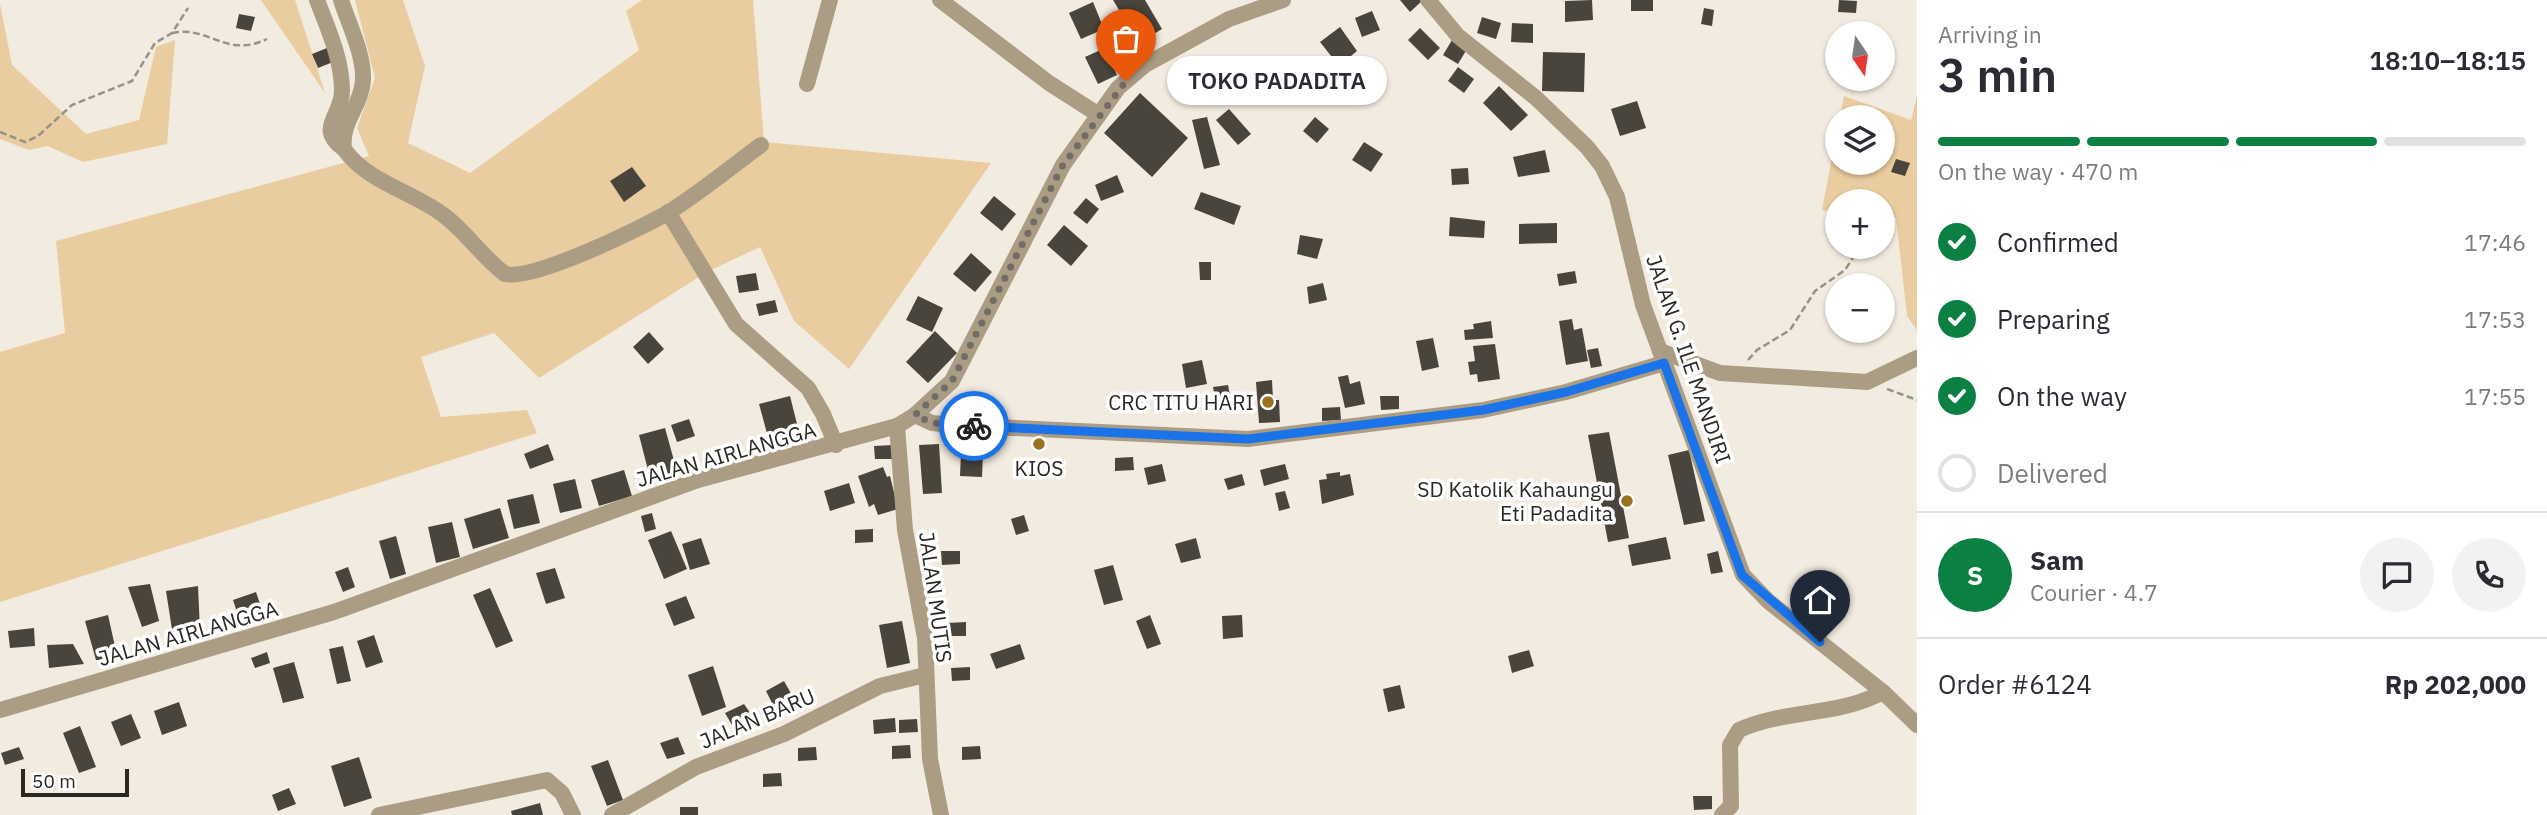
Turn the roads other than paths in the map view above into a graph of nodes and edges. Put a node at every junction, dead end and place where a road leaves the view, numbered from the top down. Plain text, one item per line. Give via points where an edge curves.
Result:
1 (317, 0) edge
2 (341, 0) edge
3 (830, 0) edge
4 (940, 0) edge
5 (1283, 0) edge
6 (1428, 0) edge
7 (807, 84) dead end
8 (1099, 115) junction
9 (761, 145) dead end
10 (344, 149) junction
11 (668, 212) junction
12 (1662, 357) junction
13 (1917, 358) edge
14 (915, 415) junction
15 (897, 426) junction
16 (836, 445) junction
17 (925, 675) junction
18 (1882, 692) junction
19 (0, 710) edge
20 (1917, 725) edge
21 (379, 815) edge
22 (573, 815) edge
23 (612, 815) edge
24 (941, 815) edge
25 (1722, 815) edge

1 - 10 street via 339,63 342,92 330,128
2 - 10 street via 361,60 363,81 345,128
3 - 7 street
4 - 8 street
5 - 8 street, JALAN AIRLANGGA via 1241,13 1145,65 1118,88
6 - 12 street, JALAN G. ILE MANDIRI via 1458,36 1536,99 1602,166 1617,197 1633,270
8 - 14 street, JALAN AIRLANGGA via 1051,186 952,381
9 - 11 street
10 - 11 street via 361,168 440,212 496,267 512,276 569,259
11 - 16 street via 736,324 808,388
12 - 13 street via 1720,373 1867,382
12 - 14 street via 1566,392 1483,410 1248,439 953,425
12 - 18 street, JALAN G. ILE MANDIRI via 1742,575
14 - 15 street, JALAN AIRLANGGA
15 - 16 street, JALAN AIRLANGGA
15 - 17 street, JALAN MUTIS via 905,530 925,639
16 - 19 street, JALAN AIRLANGGA via 698,480 334,612
17 - 23 street, JALAN BARU via 880,686 785,734 696,767
17 - 24 street, JALAN MUTIS via 930,759
18 - 20 street, JALAN G. ILE MANDIRI
18 - 25 street via 1844,708 1764,721 1739,730 1730,745 1731,806
21 - 22 street via 547,780 562,793

